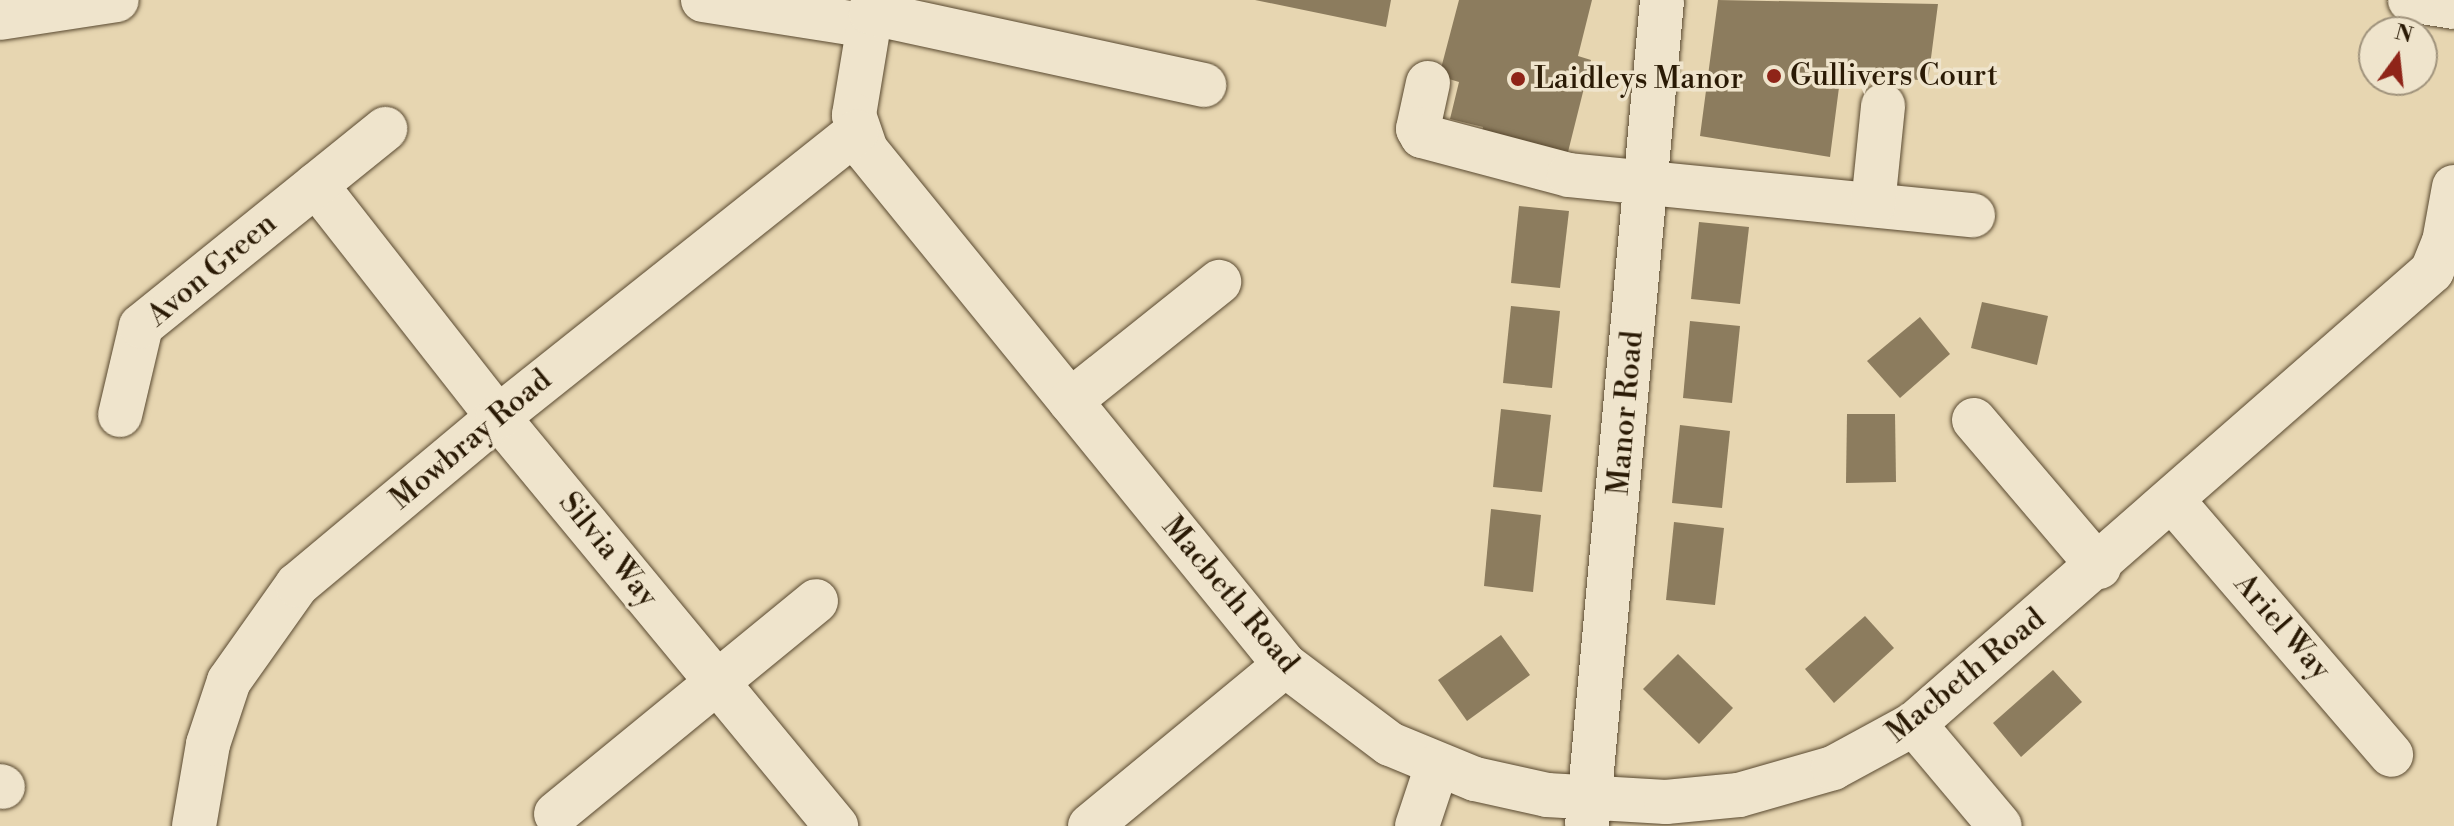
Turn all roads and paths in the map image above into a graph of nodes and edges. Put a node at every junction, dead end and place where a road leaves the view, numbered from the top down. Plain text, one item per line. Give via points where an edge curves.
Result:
1 (117, 0) edge
2 (703, 0) edge
3 (1662, 0) edge
4 (2410, 0) edge
5 (2454, 7) edge
6 (871, 13) edge
7 (0, 18) edge
8 (1428, 83) dead end
9 (1204, 85) dead end
10 (1883, 106) dead end
11 (385, 129) dead end
12 (856, 132) junction
13 (1647, 184) junction
14 (316, 185) junction
15 (2454, 187) edge
16 (1873, 205) junction
17 (1973, 215) dead end
18 (2443, 281) edge
19 (1219, 282) dead end
20 (1070, 401) junction
21 (120, 415) dead end
22 (498, 417) junction
23 (1974, 420) dead end
24 (2172, 500) junction
25 (2099, 567) junction
26 (816, 601) dead end
27 (1285, 665) junction
28 (717, 683) junction
29 (1914, 724) junction
30 (2391, 755) dead end
31 (1437, 766) junction
32 (1741, 811) edge
33 (1589, 813) edge
34 (556, 814) dead end
35 (194, 826) edge
36 (836, 826) edge
37 (1090, 826) edge
38 (1417, 826) edge
39 (2000, 826) edge

1 - 7 street
2 - 6 street
3 - 13 street, Manor Road
4 - 5 street
6 - 9 street
6 - 12 street via 855,101
8 - 13 street via 1418,129 1430,140 1569,175
10 - 16 street
11 - 14 street, Avon Green
12 - 20 street, Macbeth Road
12 - 22 street, Mowbray Road
13 - 16 street
13 - 33 street, Manor Road
14 - 21 street, Avon Green via 141,326
14 - 22 street
15 - 18 street, Macbeth Road
16 - 17 street
18 - 24 street, Macbeth Road
19 - 20 street
20 - 27 street, Macbeth Road
22 - 28 street, Silvia Way
22 - 35 street, Mowbray Road via 297,585 258,633 229,681 208,744
23 - 25 street
24 - 25 street, Macbeth Road
24 - 30 street, Ariel Way
25 - 29 street, Macbeth Road
26 - 28 street
27 - 31 street, Macbeth Road via 1354,720
27 - 37 street
28 - 34 street
28 - 36 street, Silvia Way
29 - 32 street, Macbeth Road
29 - 39 street
31 - 33 street, Macbeth Road
31 - 38 street
32 - 33 street, Macbeth Road via 1666,802

